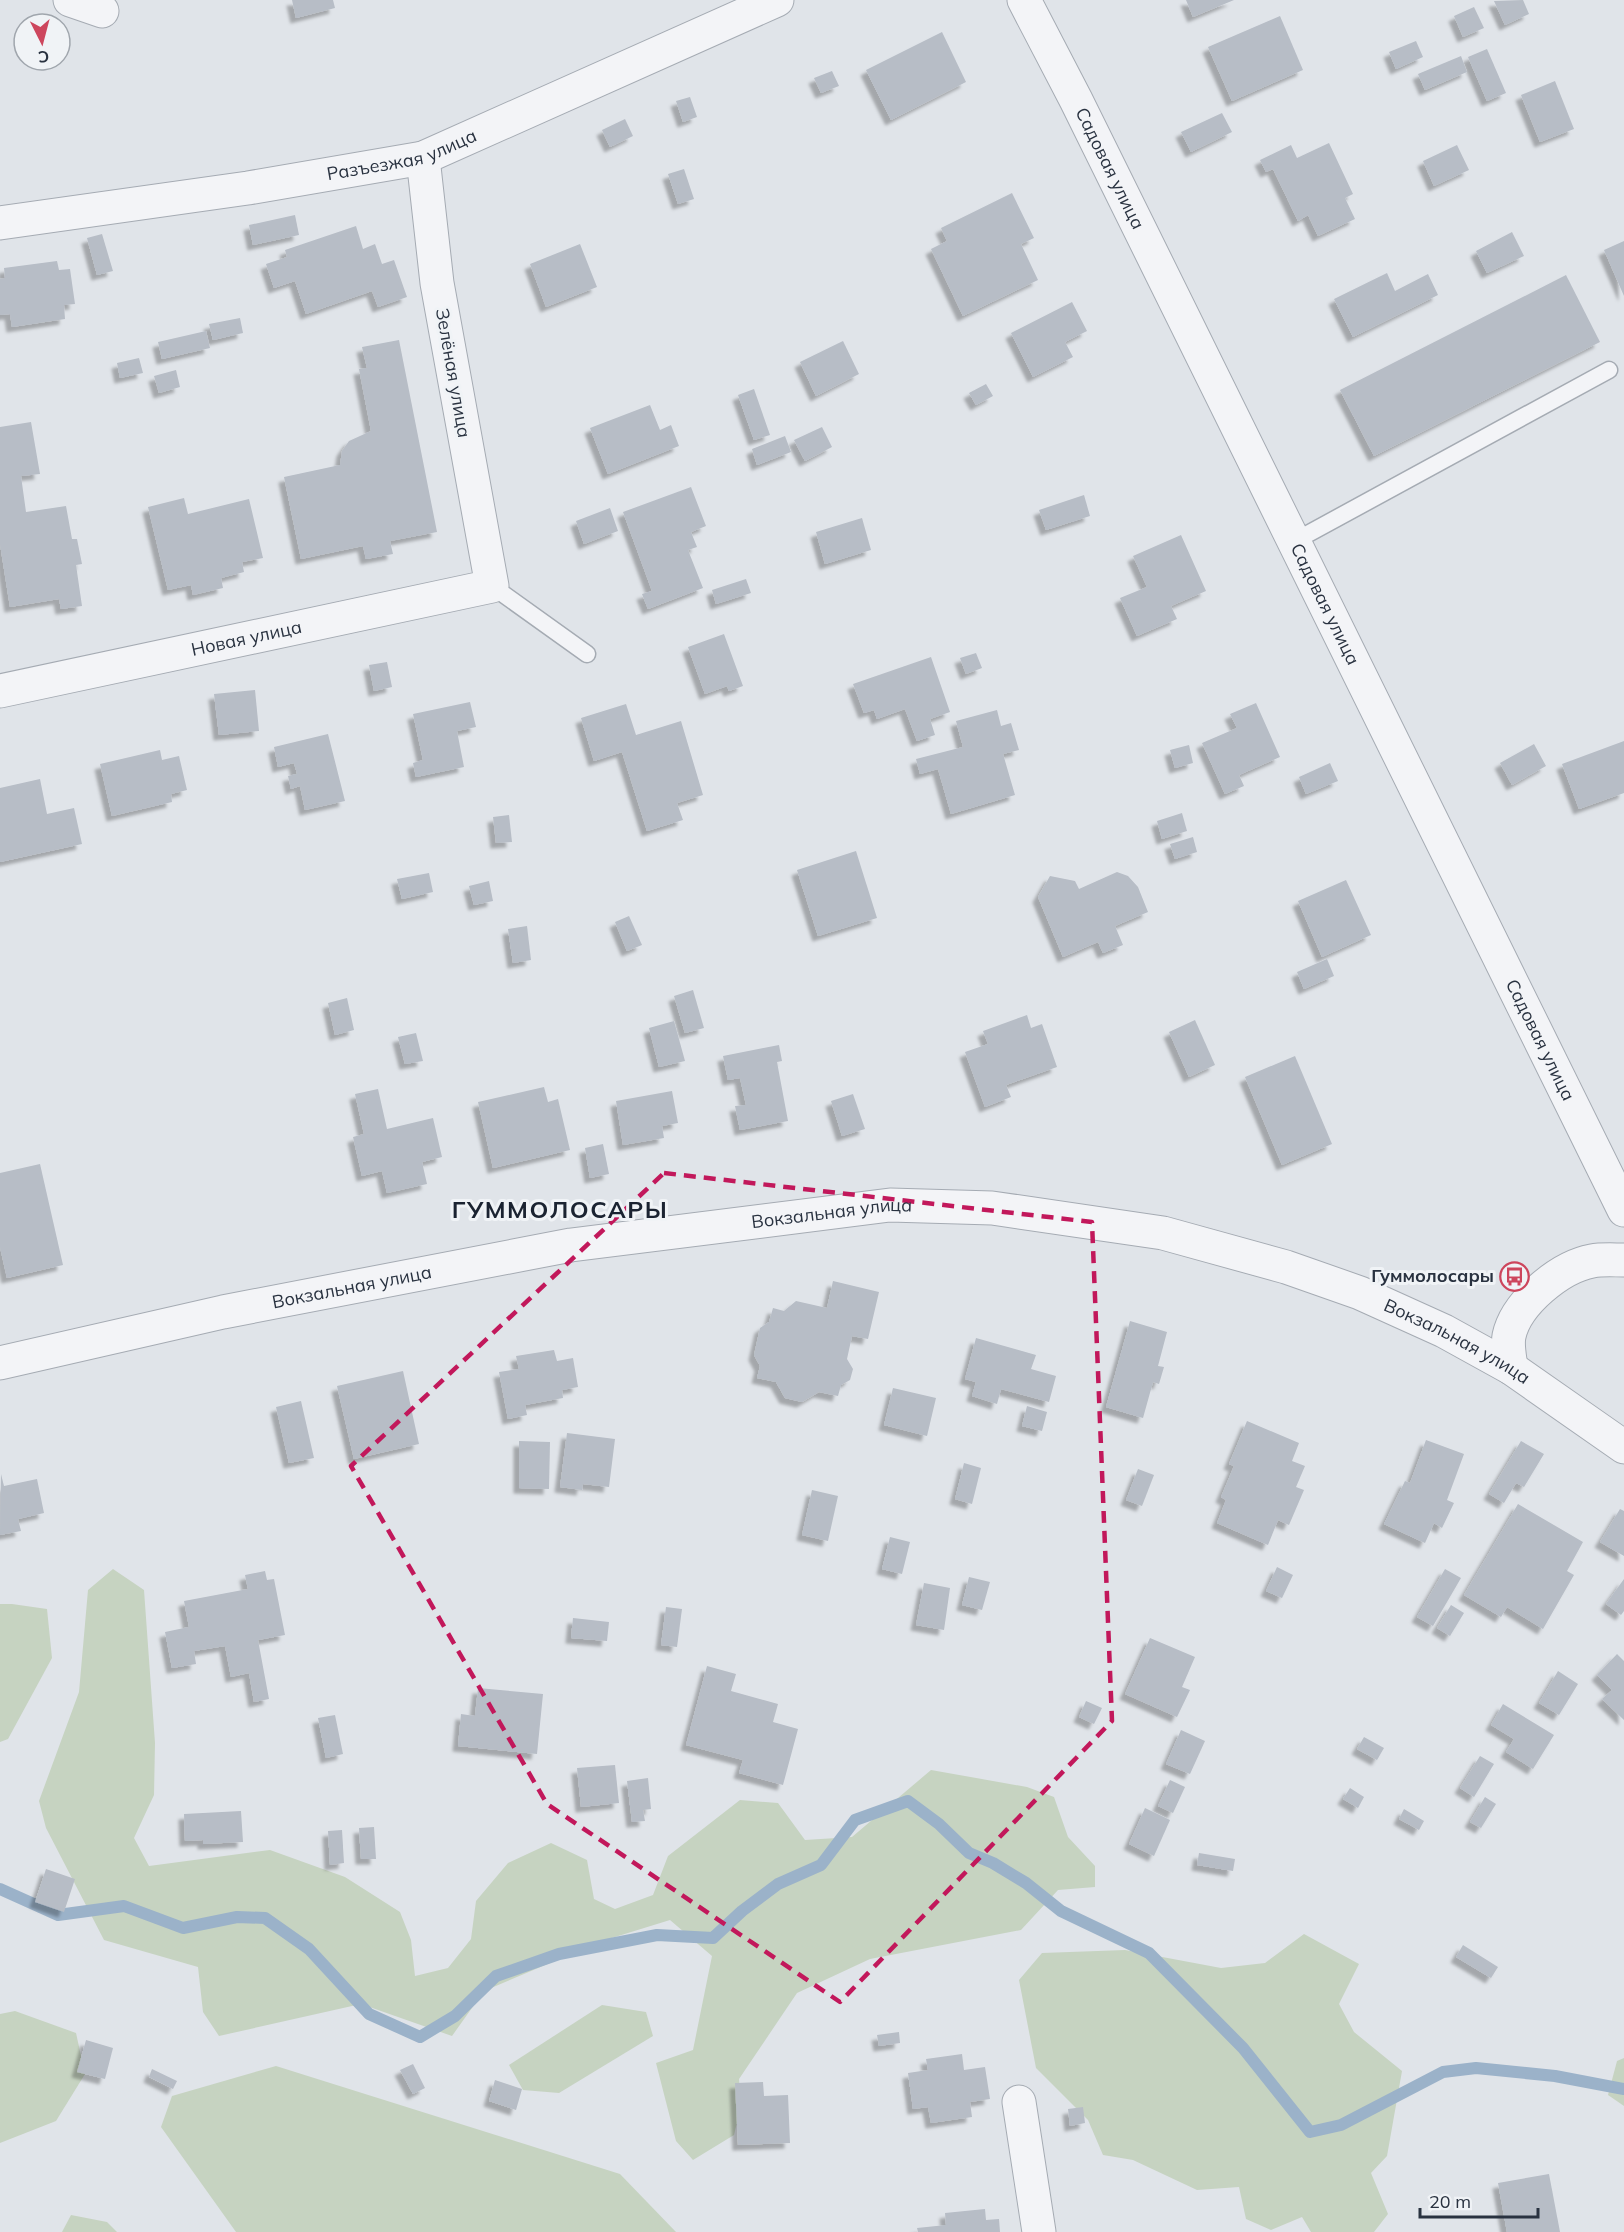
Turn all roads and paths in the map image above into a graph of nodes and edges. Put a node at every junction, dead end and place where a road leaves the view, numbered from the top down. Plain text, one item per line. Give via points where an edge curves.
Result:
1 (70, 0) edge
2 (777, 0) edge
3 (1024, 0) edge
4 (102, 11) dead end
5 (423, 158) junction
6 (0, 224) edge
7 (1609, 370) dead end
8 (1293, 543) junction
9 (492, 586) junction
10 (586, 654) dead end
11 (0, 691) edge
12 (1624, 1210) edge
13 (1624, 1260) edge
14 (0, 1363) edge
15 (1510, 1368) junction
16 (1624, 1448) edge
17 (1019, 2102) dead end
18 (1039, 2232) edge

1 - 4 street
2 - 5 street, Разъезжая улица
3 - 8 street, Садовая улица
5 - 6 street, Разъезжая улица
5 - 9 street, Зелёная улица via 437,283
7 - 8 lane
8 - 12 street, Садовая улица
9 - 10 lane
9 - 11 street, Новая улица
13 - 15 street via 1591,1261 1558,1274 1532,1296 1518,1314 1509,1336
14 - 15 street, Вокзальная улица via 223,1312 571,1245 890,1205 992,1209 1163,1233 1286,1267 1360,1293 1444,1331
15 - 16 street, Вокзальная улица
17 - 18 street

